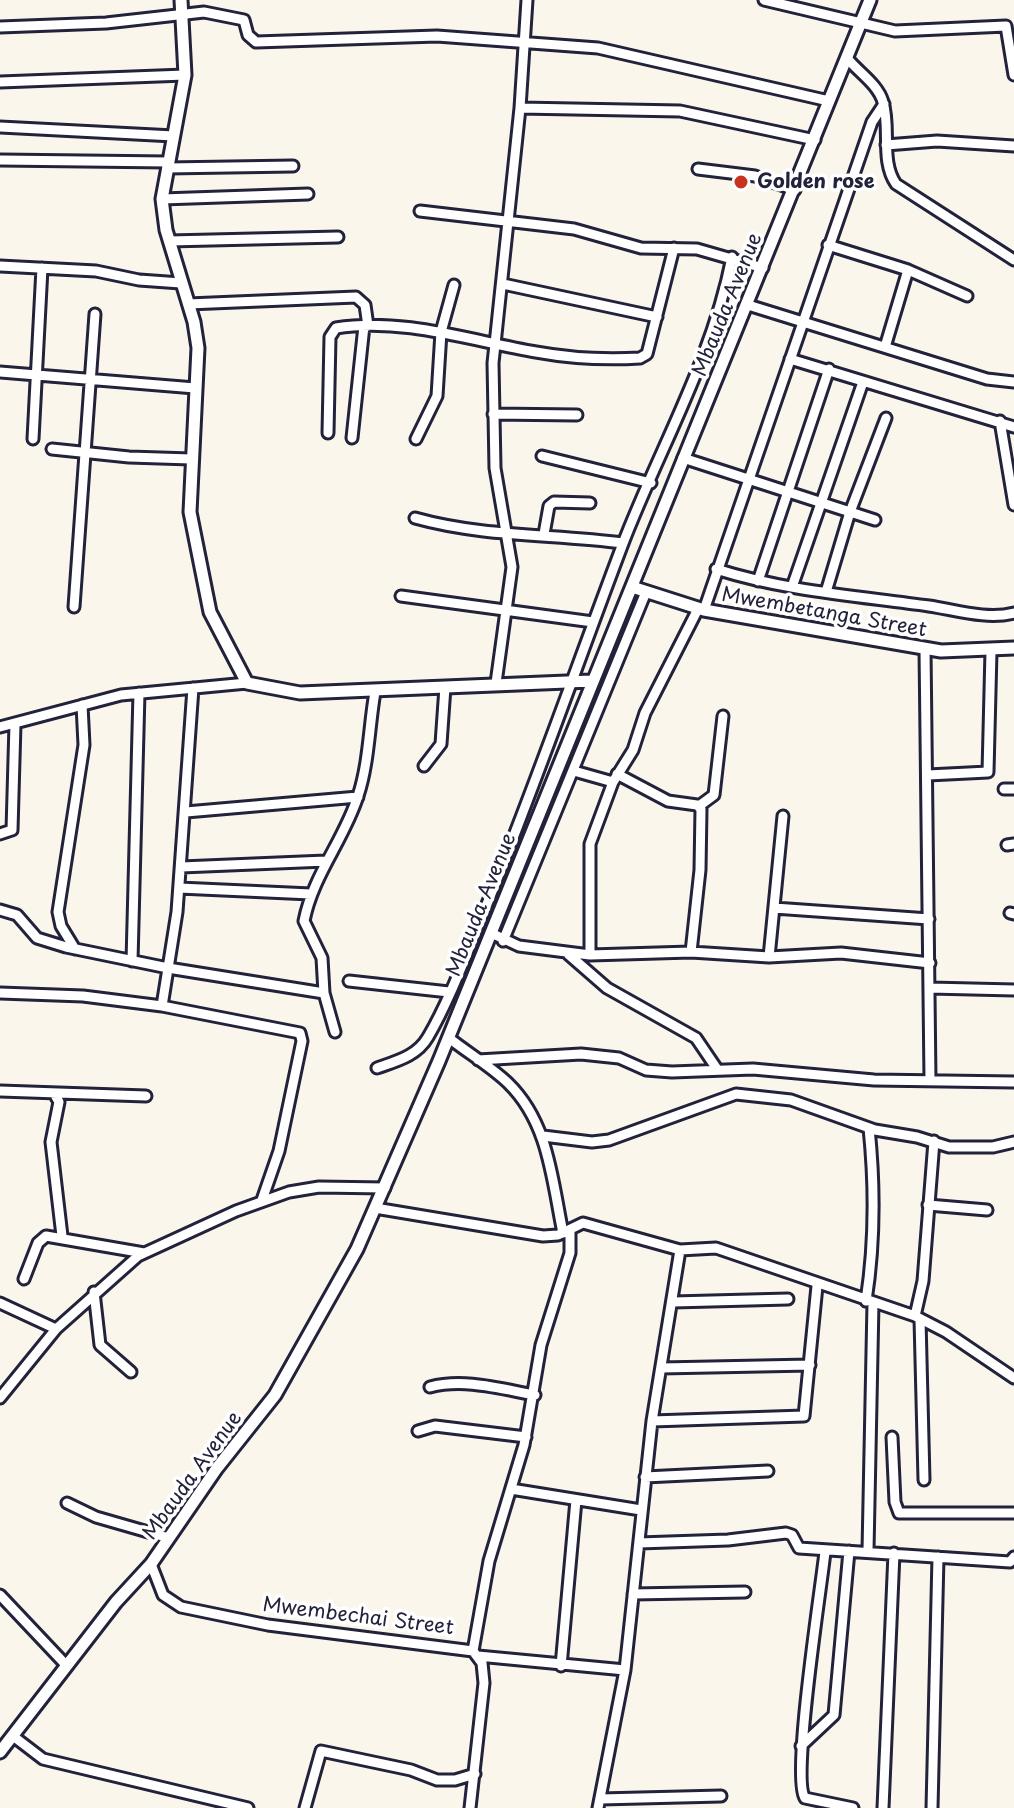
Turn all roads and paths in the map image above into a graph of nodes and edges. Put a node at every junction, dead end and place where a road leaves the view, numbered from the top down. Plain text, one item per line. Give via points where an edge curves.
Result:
1 (181, 0) edge
2 (527, 0) edge
3 (764, 0) edge
4 (870, 0) edge
5 (776, 1) edge
6 (183, 15) junction
7 (860, 25) junction
8 (0, 27) edge
9 (523, 42) junction
10 (847, 58) junction
11 (185, 75) junction
12 (1014, 75) edge
13 (0, 82) edge
14 (829, 101) junction
15 (884, 104) junction
16 (520, 108) junction
17 (0, 127) edge
18 (174, 136) junction
19 (815, 140) junction
20 (886, 145) junction
21 (1014, 146) edge
22 (0, 160) edge
23 (168, 165) junction
24 (293, 166) dead end
25 (698, 169) dead end
26 (795, 190) junction
27 (308, 194) dead end
28 (162, 199) junction
29 (420, 211) dead end
30 (509, 222) junction
31 (338, 237) dead end
32 (169, 241) junction
33 (828, 245) junction
34 (674, 248) junction
35 (732, 257) junction
36 (1014, 260) edge
37 (0, 266) edge
38 (42, 268) junction
39 (763, 268) junction
40 (908, 270) junction
41 (181, 283) junction
42 (503, 284) junction
43 (454, 285) dead end
44 (967, 296) dead end
45 (188, 304) junction
46 (748, 305) junction
47 (95, 314) dead end
48 (657, 317) junction
49 (802, 321) junction
50 (366, 326) junction
51 (441, 332) junction
52 (495, 344) junction
53 (885, 347) junction
54 (790, 359) junction
55 (829, 369) junction
56 (0, 372) edge
57 (38, 374) junction
58 (91, 382) junction
59 (863, 382) junction
60 (1014, 382) edge
61 (195, 388) junction
62 (493, 414) junction
63 (577, 415) dead end
64 (886, 418) dead end
65 (1000, 421) junction
66 (1014, 427) edge
67 (328, 433) dead end
68 (352, 438) dead end
69 (33, 439) dead end
70 (416, 439) dead end
71 (52, 449) dead end
72 (85, 451) junction
73 (542, 456) dead end
74 (683, 458) junction
75 (191, 459) junction
76 (752, 479) junction
77 (651, 483) junction
78 (787, 491) junction
79 (590, 503) dead end
80 (823, 503) junction
81 (1014, 505) edge
82 (850, 512) junction
83 (415, 518) dead end
84 (875, 520) dead end
85 (507, 533) junction
86 (544, 534) junction
87 (623, 543) junction
88 (716, 569) junction
89 (758, 581) junction
90 (632, 587) junction
91 (792, 587) junction
92 (646, 592) junction
93 (826, 592) junction
94 (401, 596) dead end
95 (74, 607) dead end
96 (507, 608) junction
97 (701, 609) junction
98 (1014, 613) edge
99 (593, 622) junction
100 (1014, 648) edge
101 (925, 649) junction
102 (991, 651) junction
103 (571, 681) junction
104 (591, 681) junction
105 (247, 683) junction
106 (496, 683) junction
107 (445, 687) junction
108 (193, 688) junction
109 (375, 692) junction
110 (139, 693) junction
111 (82, 705) junction
112 (723, 716) dead end
113 (15, 724) junction
114 (0, 727) edge
115 (424, 766) dead end
116 (574, 771) junction
117 (928, 775) junction
118 (615, 778) junction
119 (0, 786) edge
120 (11, 786) junction
121 (358, 797) junction
122 (699, 806) junction
123 (186, 812) junction
124 (783, 816) dead end
125 (0, 834) edge
126 (326, 861) junction
127 (181, 867) junction
128 (179, 888) junction
129 (311, 894) junction
130 (774, 908) junction
131 (0, 910) edge
132 (929, 919) junction
133 (491, 933) junction
134 (503, 941) junction
135 (75, 949) junction
136 (691, 952) junction
137 (567, 953) junction
138 (590, 955) junction
139 (769, 957) junction
140 (132, 961) junction
141 (930, 963) junction
142 (168, 968) junction
143 (349, 981) dead end
144 (930, 988) junction
145 (1014, 990) edge
146 (449, 992) junction
147 (0, 993) edge
148 (324, 993) junction
149 (162, 1006) junction
150 (335, 1032) dead end
151 (449, 1038) junction
152 (478, 1060) junction
153 (377, 1068) dead end
154 (717, 1069) junction
155 (930, 1080) junction
156 (1014, 1082) edge
157 (0, 1091) edge
158 (55, 1095) junction
159 (146, 1096) dead end
160 (869, 1128) junction
161 (543, 1136) junction
162 (934, 1141) junction
163 (1014, 1142) edge
164 (385, 1188) junction
165 (262, 1200) junction
166 (928, 1205) junction
167 (375, 1208) junction
168 (987, 1210) dead end
169 (566, 1231) junction
170 (62, 1236) junction
171 (680, 1250) junction
172 (144, 1253) junction
173 (24, 1279) dead end
174 (817, 1286) junction
175 (94, 1292) junction
176 (788, 1299) dead end
177 (673, 1302) junction
178 (870, 1302) junction
179 (0, 1303) edge
180 (917, 1318) junction
181 (56, 1329) junction
182 (810, 1365) junction
183 (661, 1368) junction
184 (131, 1372) dead end
185 (1014, 1378) edge
186 (430, 1387) dead end
187 (535, 1395) junction
188 (0, 1398) edge
189 (652, 1421) junction
190 (418, 1431) dead end
191 (526, 1437) junction
192 (892, 1437) dead end
193 (768, 1471) dead end
194 (645, 1477) junction
195 (924, 1480) dead end
196 (511, 1489) junction
197 (576, 1500) junction
198 (67, 1503) dead end
199 (641, 1510) junction
200 (1014, 1513) edge
201 (169, 1538) junction
202 (639, 1543) junction
203 (849, 1551) junction
204 (868, 1551) junction
205 (825, 1552) junction
206 (894, 1553) junction
207 (938, 1557) junction
208 (1014, 1557) edge
209 (151, 1564) junction
210 (745, 1592) dead end
211 (633, 1594) junction
212 (0, 1595) edge
213 (476, 1653) junction
214 (67, 1666) junction
215 (561, 1666) junction
216 (625, 1670) junction
217 (13, 1736) junction
218 (801, 1746) junction
219 (0, 1752) edge
220 (475, 1774) junction
221 (721, 1796) dead end
222 (599, 1803) edge
223 (248, 1808) edge
224 (305, 1808) edge
225 (470, 1808) edge
226 (853, 1808) edge
227 (883, 1808) edge
228 (932, 1808) edge

1 - 6 street
2 - 9 street
3 - 5 street
4 - 7 street, Mbauda Avenue
5 - 7 street
6 - 8 street
6 - 9 street via 239,17 256,42 415,36
6 - 11 street
7 - 10 street, Mbauda Avenue
7 - 12 street via 904,32 1006,26
9 - 14 street via 598,48
9 - 16 street
10 - 14 street, Mbauda Avenue
10 - 15 street
11 - 13 street
11 - 18 street
14 - 19 street, Mbauda Avenue
15 - 20 street
15 - 33 street via 872,122
16 - 19 street via 680,111
16 - 30 street
17 - 18 street
18 - 23 street
19 - 26 street, Mbauda Avenue
20 - 21 street via 937,141
20 - 36 street via 896,184
22 - 23 street
23 - 24 street
23 - 28 street
25 - 26 street via 755,176
26 - 39 street, Mbauda Avenue
27 - 28 street
28 - 32 street
29 - 30 street
30 - 34 street via 588,232 641,248
30 - 42 street
31 - 32 street
32 - 41 street
33 - 40 street
33 - 49 street
34 - 35 street
34 - 48 street
35 - 39 street
35 - 77 street via 724,301
37 - 38 street
38 - 41 street
38 - 57 street
39 - 46 street, Mbauda Avenue
40 - 44 street
40 - 53 street
41 - 45 street
42 - 48 street
42 - 52 street
43 - 51 street
45 - 50 street via 356,297 365,305
45 - 61 street via 198,348
46 - 49 street
46 - 74 street, Mbauda Avenue
47 - 58 street
48 - 52 street via 647,354 640,358 559,355
49 - 53 street
49 - 54 street
50 - 51 street
50 - 67 street via 340,327 331,333
50 - 68 street
51 - 52 street
51 - 70 street via 437,396
52 - 62 street
53 - 60 street via 987,379
54 - 55 street
54 - 76 street
55 - 59 street
55 - 78 street
56 - 57 street
57 - 58 street
57 - 69 street
58 - 61 street
58 - 72 street
59 - 65 street
59 - 80 street
61 - 75 street
62 - 63 street
62 - 85 street via 495,468
64 - 82 street
65 - 66 street
65 - 81 street
71 - 72 street
72 - 75 street
72 - 95 street
73 - 77 street
74 - 76 street
74 - 90 street, Mbauda Avenue
75 - 105 street via 190,512 205,589 219,633
76 - 78 street
76 - 88 street
77 - 87 street
78 - 80 street
78 - 89 street
79 - 86 street via 554,502
80 - 82 street
80 - 91 street
82 - 84 street
82 - 93 street
83 - 85 street via 463,531
85 - 86 street
85 - 96 street via 512,578
86 - 87 street
87 - 99 street
88 - 89 street
88 - 97 street
89 - 91 street
90 - 92 street, Mwembetanga Street
90 - 104 street, Mbauda Avenue
91 - 93 street
92 - 97 street, Mwembetanga Street
92 - 116 street
93 - 98 street via 977,614
94 - 96 street
96 - 99 street
96 - 106 street
97 - 101 street, Mwembetanga Street
97 - 118 street
99 - 103 street
100 - 102 street, Mwembetanga Street
101 - 102 street, Mwembetanga Street
101 - 117 street
102 - 117 street via 988,772
103 - 104 street
103 - 106 street
103 - 146 street
104 - 133 street, Mbauda Avenue
105 - 108 street
105 - 109 street via 300,693
106 - 107 street
107 - 109 street
107 - 115 street via 441,744
108 - 110 street
108 - 123 street
109 - 121 street
110 - 111 street
110 - 140 street
111 - 113 street
111 - 135 street via 84,745 58,912
112 - 122 street via 714,795
113 - 114 street
113 - 120 street
116 - 118 street
116 - 134 street
117 - 132 street
118 - 122 street via 668,801
118 - 138 street via 590,844
119 - 120 street
120 - 125 street via 12,830
121 - 123 street
121 - 126 street
122 - 136 street via 700,870
123 - 127 street
124 - 130 street
126 - 127 street
126 - 129 street
127 - 128 street
128 - 129 street
128 - 142 street
129 - 148 street via 304,921 322,958
130 - 132 street
130 - 139 street
131 - 135 street via 17,915 43,941
132 - 141 street
133 - 134 street
133 - 151 street, Mbauda Avenue
134 - 137 street
135 - 140 street
136 - 138 street
136 - 139 street
137 - 138 street
137 - 154 street via 607,988 696,1038
139 - 141 street via 841,953
140 - 142 street
141 - 144 street
142 - 148 street
142 - 149 street
143 - 146 street
144 - 145 street
144 - 155 street
146 - 153 street via 427,1039 411,1056
147 - 149 street
148 - 150 street
149 - 165 street via 300,1033 279,1151
151 - 152 street
151 - 164 street, Mbauda Avenue
152 - 154 street via 581,1054 619,1058 646,1070
152 - 161 street via 509,1084
154 - 155 street
155 - 156 street
157 - 158 street
158 - 159 street
158 - 170 street via 59,1102 52,1161
160 - 161 street via 791,1100 736,1094 609,1140
160 - 162 street
160 - 178 street via 874,1206
161 - 169 street
162 - 163 street via 965,1149
162 - 166 street
164 - 165 street via 319,1187
164 - 167 street, Mbauda Avenue
165 - 172 street
166 - 168 street
166 - 180 street
167 - 169 street via 543,1236
167 - 201 street, Mbauda Avenue via 334,1295 275,1395
169 - 171 street via 583,1223
169 - 187 street via 570,1253 544,1334
170 - 172 street
170 - 173 street via 41,1239
171 - 174 street via 716,1248
171 - 177 street
172 - 175 street
174 - 178 street
174 - 182 street
175 - 181 street
175 - 184 street via 100,1345
176 - 177 street
177 - 183 street
178 - 180 street
178 - 204 street
179 - 181 street
180 - 185 street
180 - 195 street
181 - 188 street
182 - 183 street
182 - 189 street via 802,1417
183 - 189 street
186 - 187 street via 466,1383
187 - 191 street
189 - 194 street
190 - 191 street via 435,1426
191 - 196 street
192 - 200 street via 899,1513
193 - 194 street
194 - 199 street
196 - 197 street
196 - 213 street via 489,1561
197 - 199 street
197 - 215 street
198 - 201 street
199 - 202 street
201 - 209 street, Mbauda Avenue
202 - 205 street via 786,1533 799,1548
202 - 211 street
203 - 204 street
203 - 205 street
203 - 218 street via 834,1715
204 - 206 street
205 - 218 street
206 - 207 street
206 - 227 street
207 - 208 street via 1010,1562
207 - 228 street
209 - 213 street, Mwembechai Street via 163,1595 181,1607 268,1625
209 - 214 street, Mbauda Avenue
210 - 211 street
211 - 216 street
212 - 214 street
213 - 215 street, Mwembechai Street
213 - 220 street via 484,1683
214 - 217 street, Mbauda Avenue
215 - 216 street, Mwembechai Street
216 - 222 street
217 - 219 street, Mbauda Avenue
217 - 223 street via 43,1759
218 - 226 street via 799,1785 805,1798
220 - 224 street via 437,1780 321,1751
220 - 225 street
221 - 222 street

